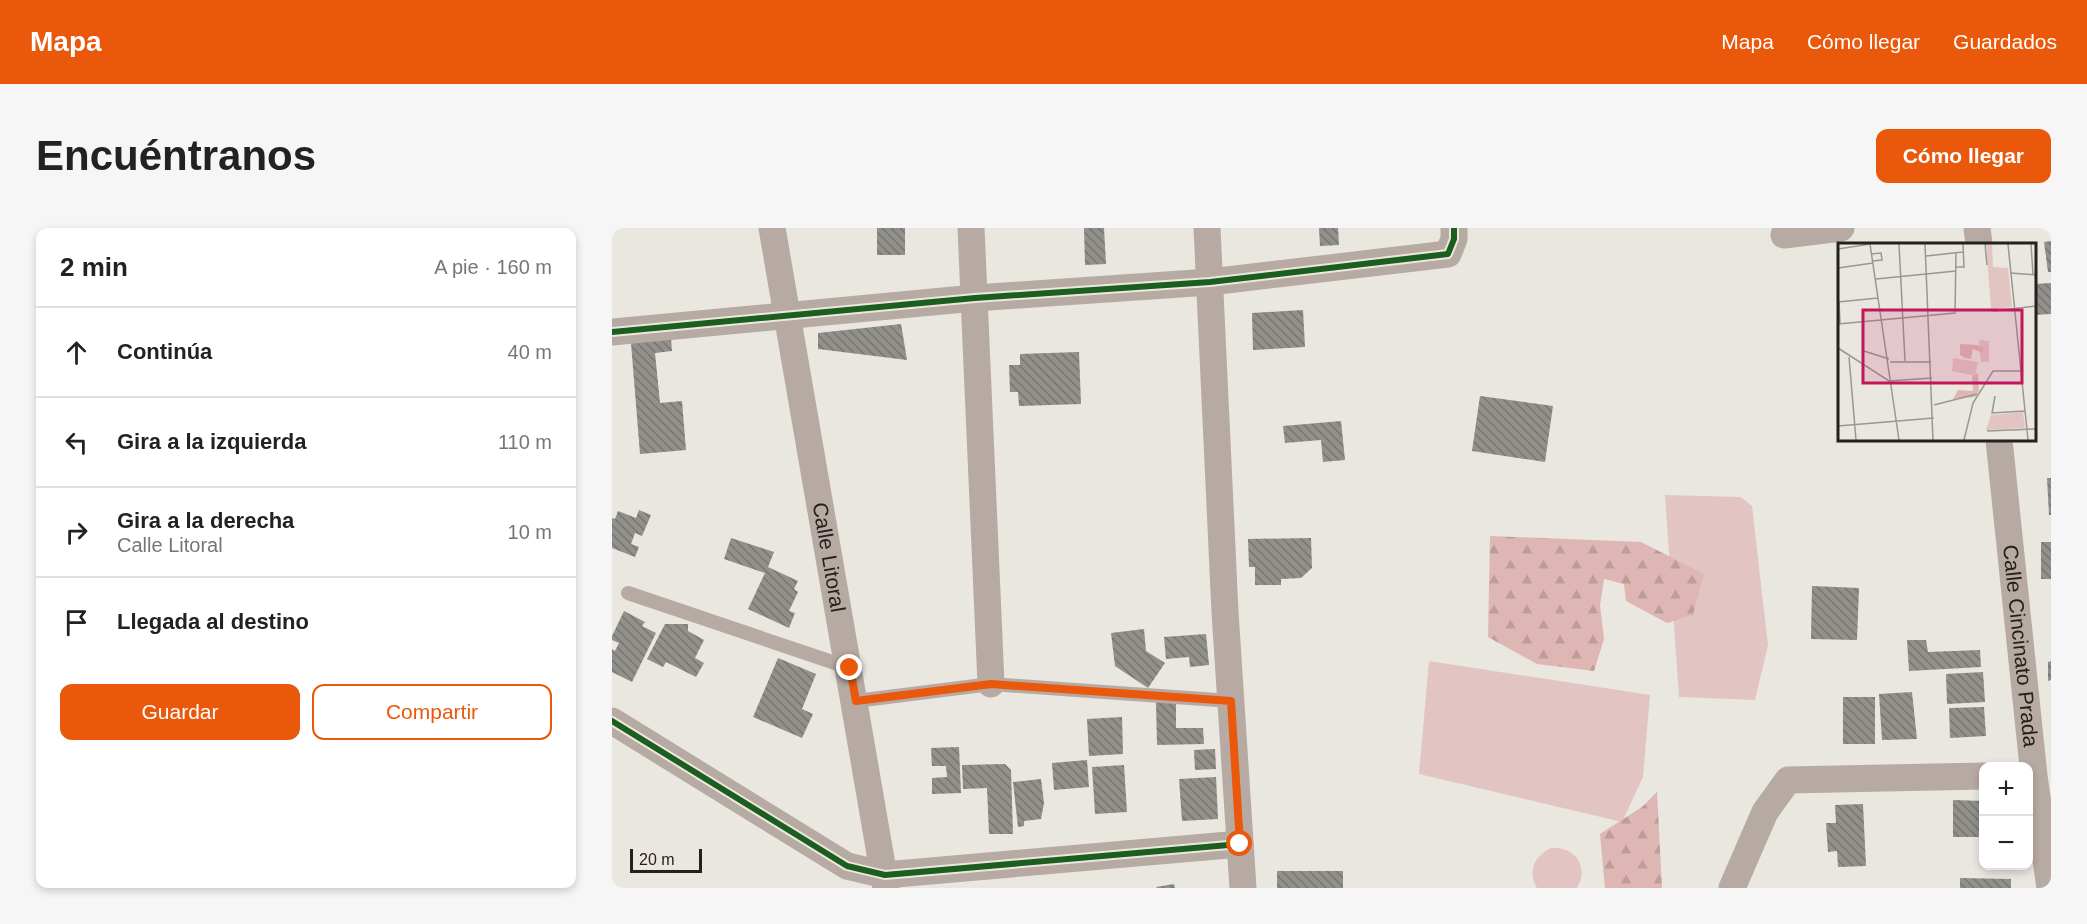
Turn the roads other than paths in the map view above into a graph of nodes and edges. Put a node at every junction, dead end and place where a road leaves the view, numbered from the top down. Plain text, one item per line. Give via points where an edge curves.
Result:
1 (772, 228) edge
2 (971, 228) edge
3 (1207, 228) edge
4 (1454, 228) edge
5 (1841, 228) edge
6 (1977, 228) edge
7 (1784, 235) dead end
8 (1979, 243) edge
9 (1210, 282) junction
10 (975, 298) junction
11 (788, 318) junction
12 (612, 332) edge
13 (1999, 441) edge
14 (628, 594) dead end
15 (850, 668) junction
16 (991, 684) junction
17 (856, 701) junction
18 (1231, 701) junction
19 (612, 721) edge
20 (2030, 762) edge
21 (1979, 777) edge
22 (2033, 788) edge
23 (1240, 844) junction
24 (885, 881) edge
25 (1243, 888) edge
26 (1732, 888) edge
27 (2050, 888) edge

1 - 11 street, Calle Litoral
2 - 10 street
3 - 9 street
4 - 9 street via 1448,254
5 - 7 street
6 - 8 street
9 - 10 street
9 - 18 street
10 - 11 street
10 - 16 street
11 - 12 street
11 - 15 street, Calle Litoral
13 - 20 street, Calle Cincinato Prada
14 - 15 lane
15 - 17 street, Calle Litoral
16 - 17 lane
16 - 18 lane
17 - 24 street, Calle Litoral
18 - 23 street
19 - 24 street via 847,866
21 - 26 street via 1788,780 1765,812
22 - 27 street, Calle Cincinato Prada
23 - 24 street
23 - 25 street

